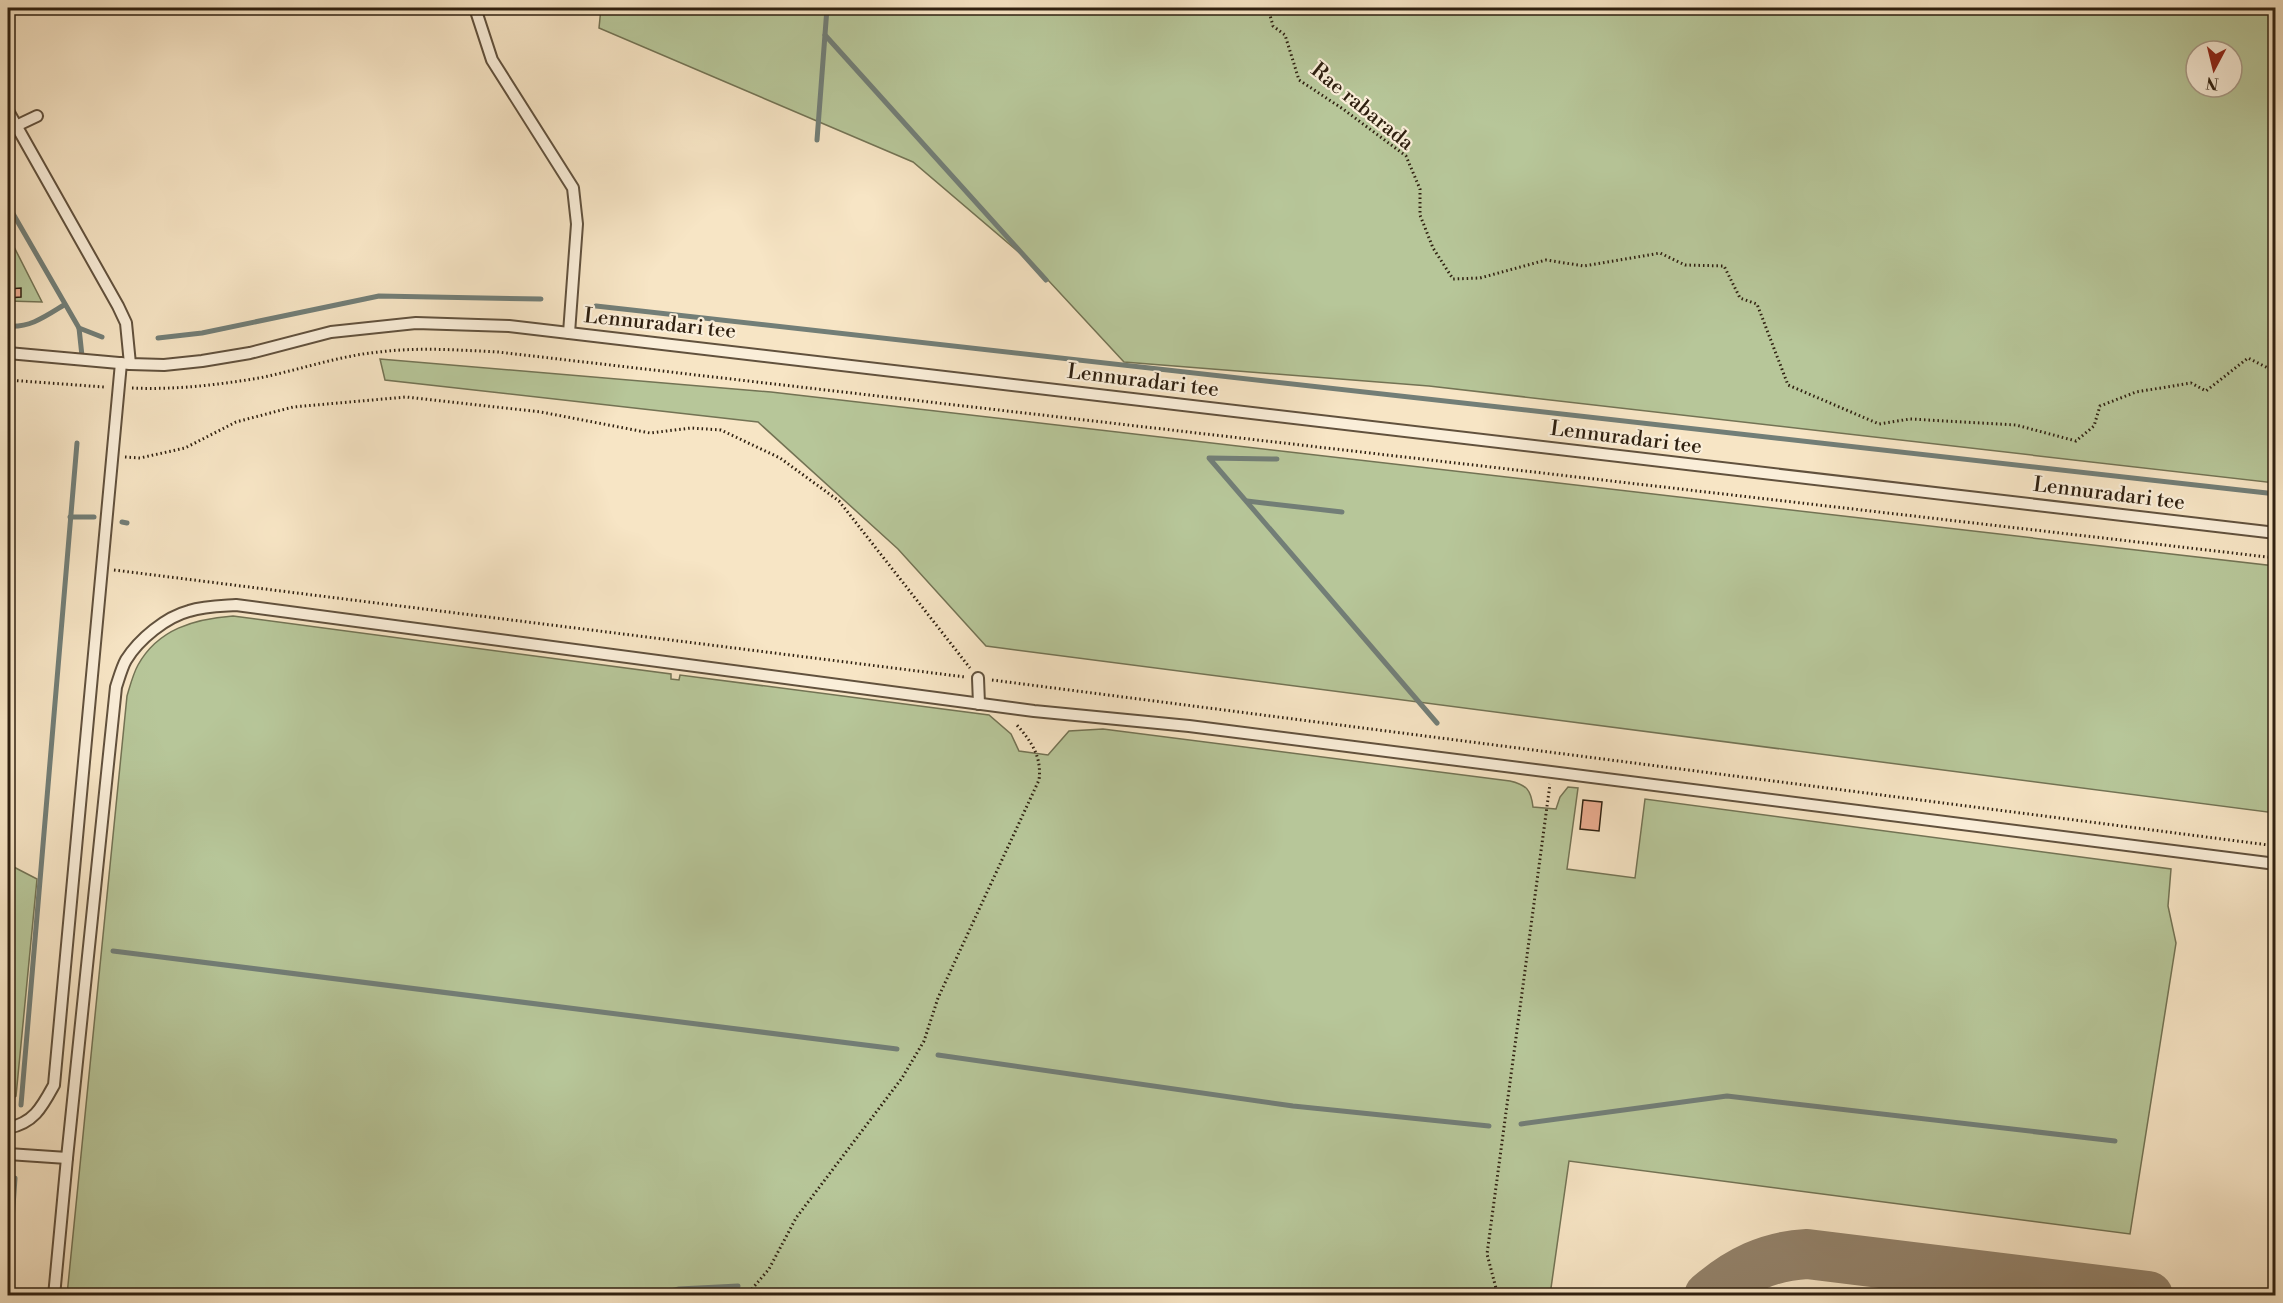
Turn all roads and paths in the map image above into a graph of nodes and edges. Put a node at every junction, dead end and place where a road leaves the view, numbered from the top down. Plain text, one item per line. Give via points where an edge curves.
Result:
1 (476, 8) edge
2 (1268, 8) edge
3 (8, 111) edge
4 (37, 117) dead end
5 (16, 126) junction
6 (569, 333) junction
7 (8, 352) edge
8 (126, 363) junction
9 (2276, 372) edge
10 (8, 380) edge
11 (119, 388) junction
12 (111, 455) junction
13 (2276, 533) edge
14 (2276, 558) edge
15 (103, 569) junction
16 (978, 678) junction
17 (979, 704) junction
18 (1010, 717) dead end
19 (1552, 772) junction
20 (2276, 846) edge
21 (2276, 864) edge
22 (8, 1128) edge
23 (8, 1154) edge
24 (67, 1158) junction
25 (54, 1296) edge
26 (746, 1296) edge
27 (1498, 1296) edge

1 - 6 lane via 492,60 573,188 577,224
2 - 9 path, Rae rabarada via 1273,26 1285,35 1299,80 1406,156 1420,189 1420,215 1433,248 1453,279 1480,278 1546,260 1584,266 1660,252 1685,265 1724,266 1740,298 1757,304 1788,385 1879,424 1910,419 2016,426 2076,441 2094,426 2100,406 2136,392 2192,383 2206,391 2248,358
3 - 5 lane
4 - 5 lane
5 - 8 lane via 126,323
6 - 8 lane, Lennuradari tee via 508,326 416,323 332,332 202,361
6 - 13 lane, Lennuradari tee
7 - 8 lane, Lennuradari tee
8 - 11 lane
10 - 11 path
11 - 12 lane
11 - 14 path via 167,390 259,378 378,352 431,348 498,352
12 - 15 lane
12 - 16 path via 140,458 185,448 236,422 293,407 406,397 541,412 650,432 721,430 780,458 839,501
15 - 16 path
15 - 22 lane via 54,1085 39,1113
16 - 17 lane
16 - 20 path
17 - 19 lane
17 - 24 lane via 236,605 189,611 169,619 126,660 116,687
18 - 26 path via 1040,758 1039,780 938,998 924,1041 902,1078 796,1218 769,1269
19 - 21 lane
19 - 27 path via 1487,1254
23 - 24 lane
24 - 25 lane

